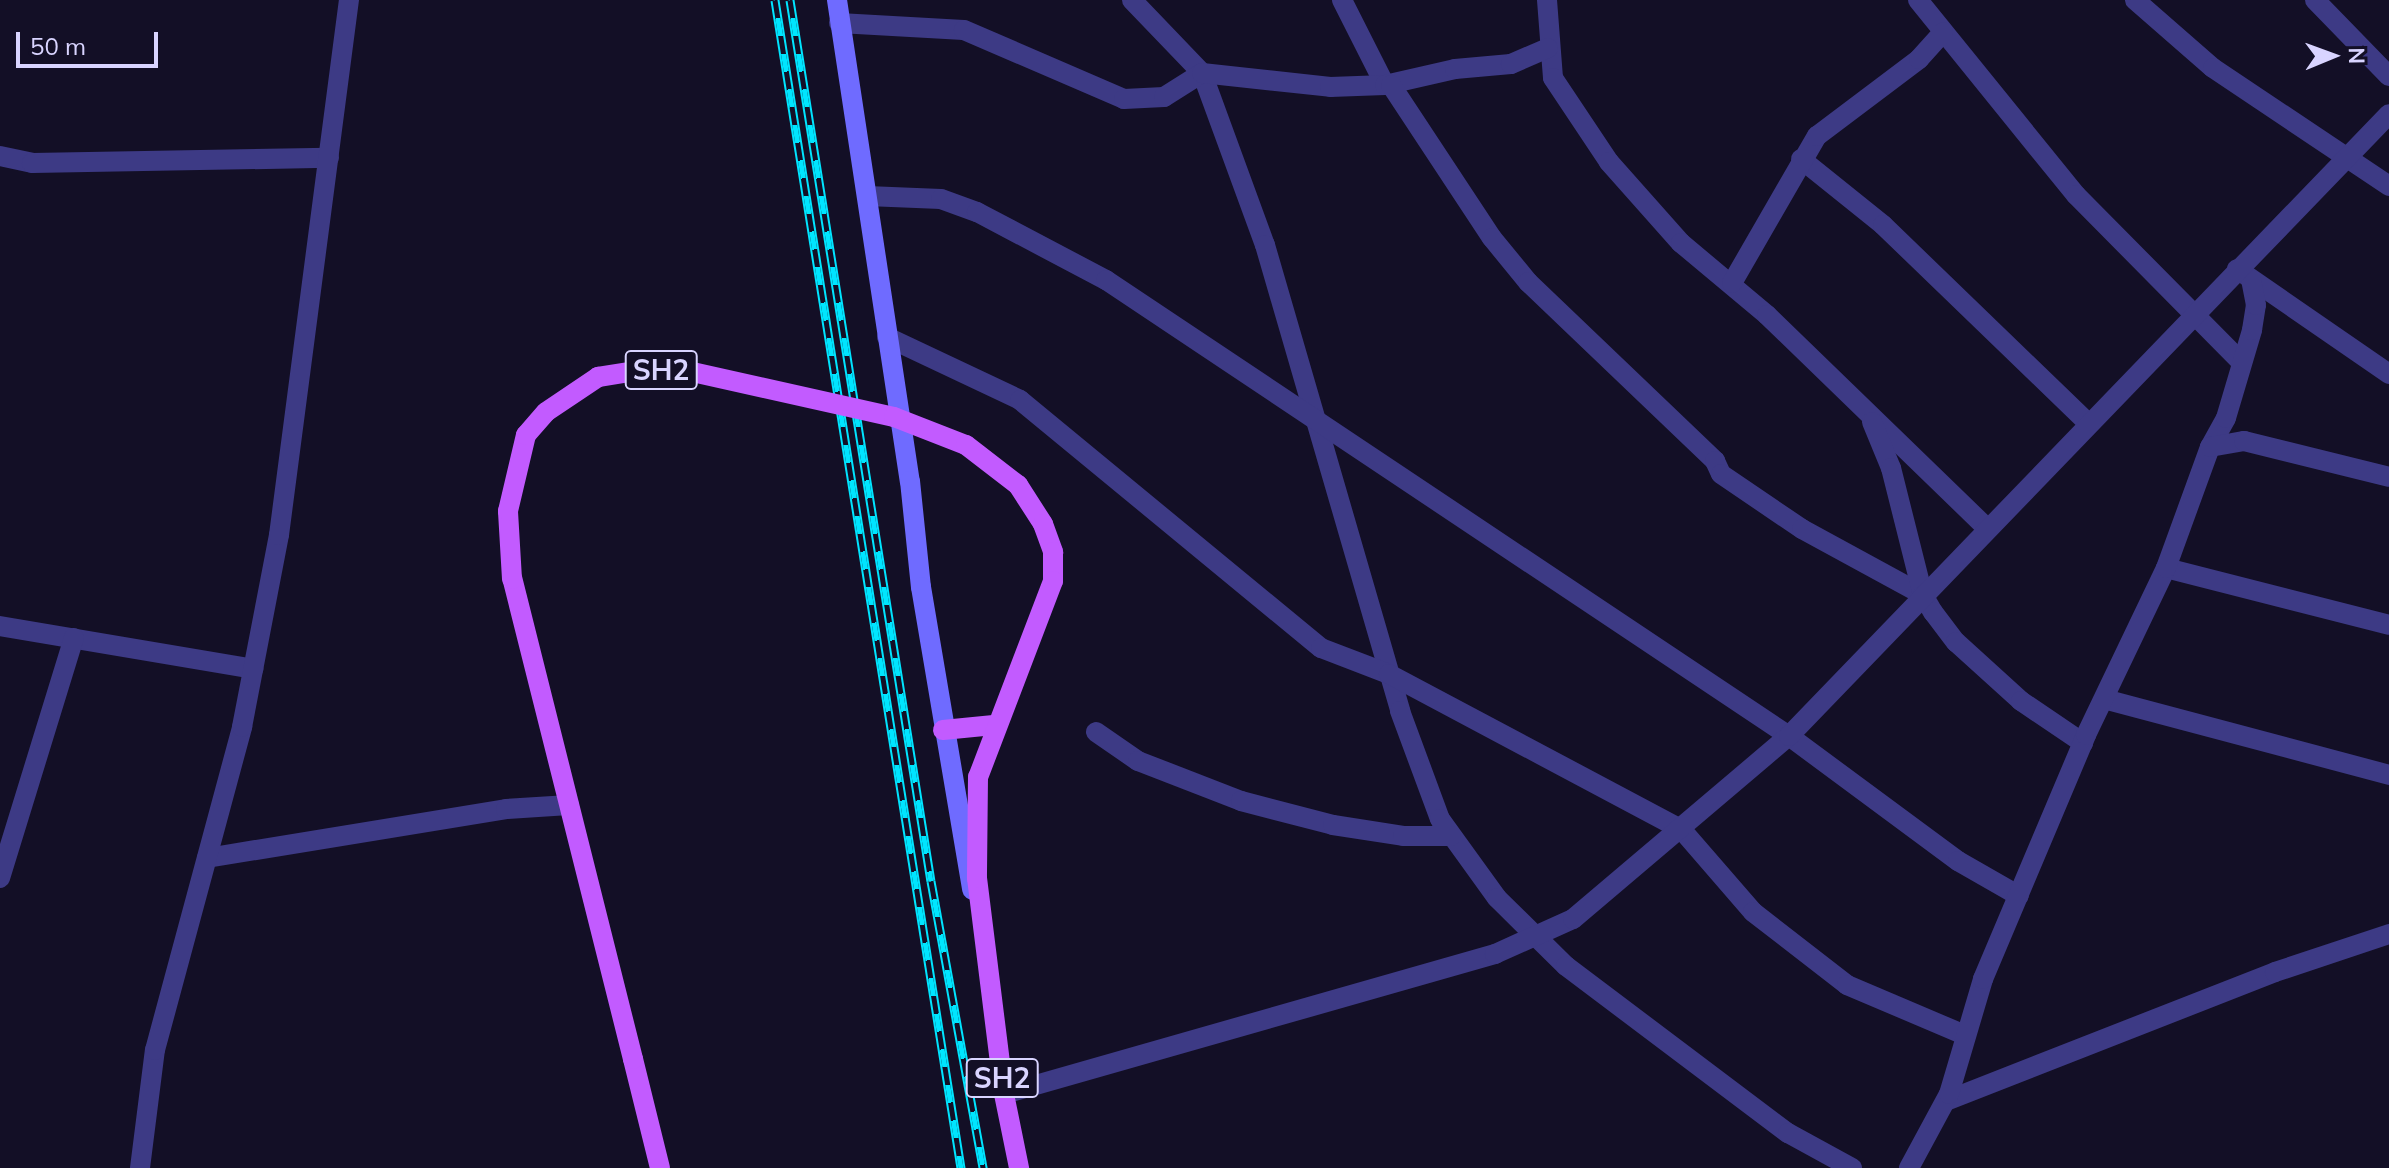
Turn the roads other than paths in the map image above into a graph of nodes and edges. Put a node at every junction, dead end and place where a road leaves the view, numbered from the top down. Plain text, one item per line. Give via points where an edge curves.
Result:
1 (349, 0) edge
2 (837, 0) edge
3 (1132, 0) edge
4 (1342, 0) edge
5 (1547, 0) edge
6 (1918, 0) edge
7 (2135, 0) edge
8 (2315, 0) edge
9 (839, 23) junction
10 (1943, 32) junction
11 (1548, 48) junction
12 (1202, 73) junction
13 (2389, 76) edge
14 (1388, 85) junction
15 (2389, 114) edge
16 (0, 156) edge
17 (2347, 157) junction
18 (329, 158) junction
19 (1801, 159) junction
20 (2389, 186) edge
21 (867, 196) junction
22 (2244, 274) junction
23 (1732, 283) junction
24 (2194, 313) junction
25 (887, 337) junction
26 (2240, 361) junction
27 (2389, 374) edge
28 (1869, 415) junction
29 (1316, 421) junction
30 (2088, 423) junction
31 (2210, 447) junction
32 (2389, 477) edge
33 (1987, 528) junction
34 (2166, 568) junction
35 (1923, 595) junction
36 (2389, 625) edge
37 (0, 626) edge
38 (74, 638) junction
39 (253, 669) junction
40 (1389, 674) junction
41 (2104, 699) junction
42 (994, 725) junction
43 (943, 730) junction
44 (1096, 732) dead end
45 (1789, 736) junction
46 (2083, 743) junction
47 (2389, 775) edge
48 (569, 805) junction
49 (1682, 830) junction
50 (1451, 836) junction
51 (207, 858) junction
52 (0, 878) edge
53 (2019, 896) junction
54 (2389, 934) edge
55 (1536, 937) junction
56 (989, 988) junction
57 (1965, 1035) junction
58 (1004, 1094) junction
59 (1946, 1101) junction
60 (140, 1168) edge
61 (660, 1168) edge
62 (1019, 1168) edge
63 (1852, 1168) edge
64 (1909, 1168) edge

1 - 18 street
2 - 9 main road
3 - 12 street
4 - 14 street
5 - 11 street
6 - 10 street
7 - 17 street via 2213,68
8 - 13 street
9 - 12 street via 964,30 1124,99 1164,97
9 - 21 main road
10 - 19 street via 1919,59 1817,136
10 - 24 street via 2076,195
11 - 14 street via 1511,64 1455,69
11 - 23 street via 1553,78 1609,162 1681,243
12 - 14 street via 1330,87
12 - 29 street via 1265,245
14 - 35 street via 1528,282 1715,461 1721,474 1802,529
15 - 17 street
16 - 18 street via 32,163
17 - 20 street
17 - 22 street
18 - 39 street via 279,535
19 - 23 street
19 - 30 street via 1883,225
21 - 25 main road
21 - 29 street via 941,199 977,212 1106,280
22 - 24 street
22 - 26 street via 2256,305
22 - 27 street
23 - 28 street
24 - 26 street
24 - 30 street
25 - 40 street via 1020,400 1321,648
25 - 43 main road
26 - 31 street via 2226,418
28 - 33 street
28 - 35 street via 1891,468
29 - 40 street
29 - 45 street
30 - 33 street
31 - 32 street via 2244,441
31 - 34 street
33 - 35 street
34 - 36 street
34 - 41 street
35 - 45 street
35 - 46 street via 1956,642 1983,667
37 - 38 street
38 - 39 street
38 - 52 street
39 - 51 street
40 - 49 street
40 - 50 street via 1440,819
41 - 46 street
41 - 47 street
42 - 43 main road
42 - 48 main road, SH2, bridge via 1040,626 1053,581 1053,552 1018,485 991,460 932,429 894,417 688,371 642,370 598,377 546,412 526,435 508,511 512,579
42 - 56 main road, SH2, bridge via 978,777 977,878
43 - 56 main road
44 - 50 street via 1138,761 1241,801 1333,825 1403,836
45 - 49 street
45 - 53 street via 1958,861
46 - 53 street
48 - 51 street via 506,809
48 - 61 main road, SH2, bridge
49 - 55 street via 1573,919
49 - 57 street via 1753,912 1847,985
50 - 55 street via 1497,898
51 - 60 street via 155,1050
53 - 57 street
54 - 59 street via 2275,972
55 - 58 street via 1344,1000
55 - 63 street via 1566,966 1788,1133
56 - 58 main road, SH2
57 - 59 street
58 - 62 main road, SH2
59 - 64 street

